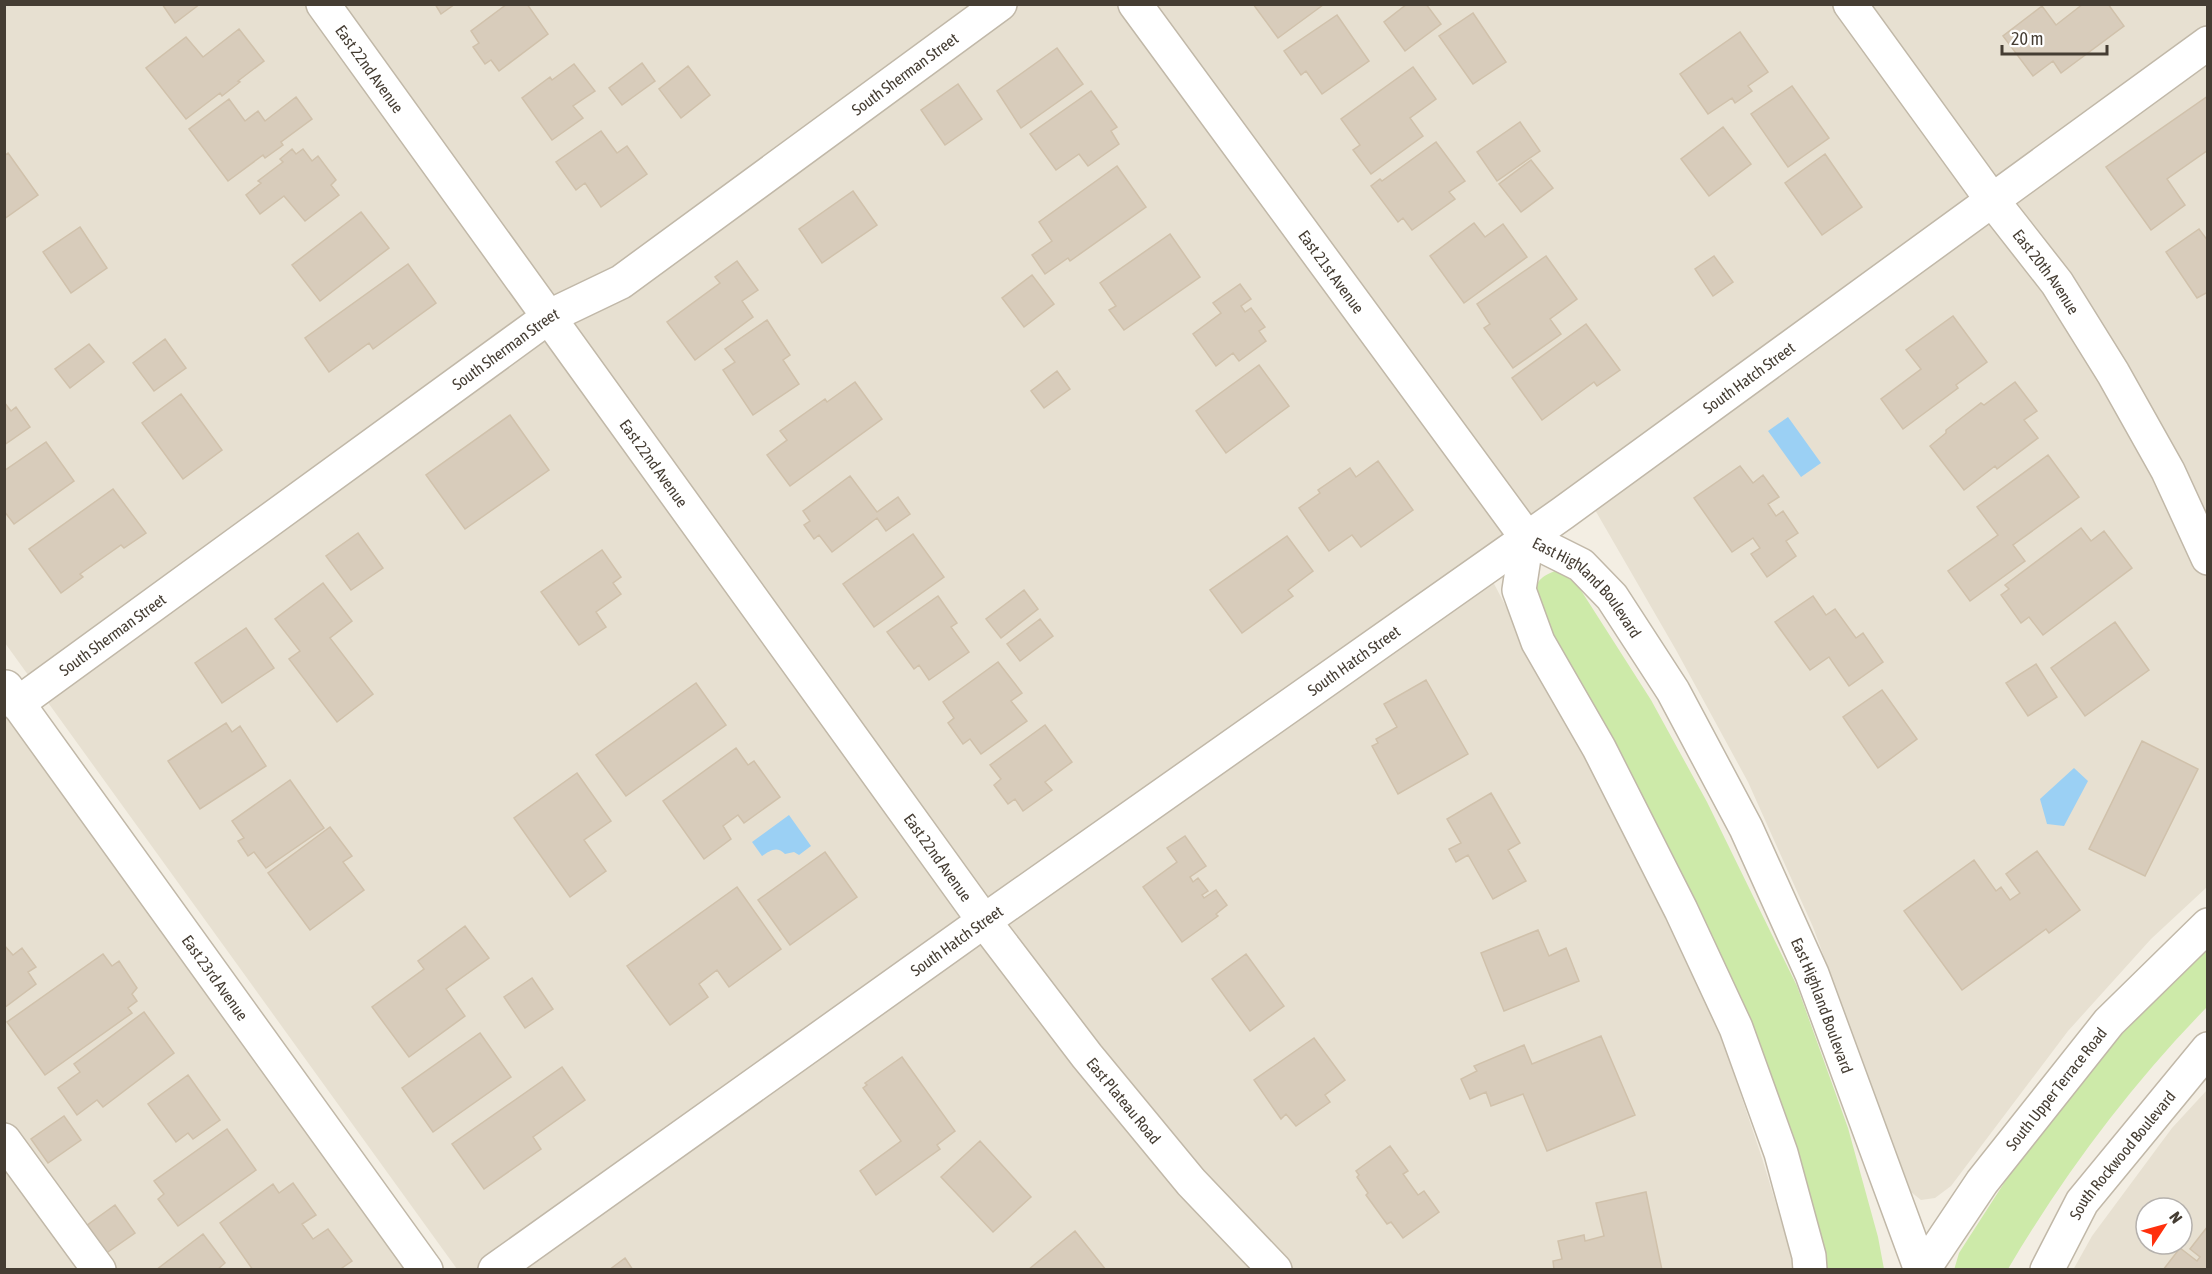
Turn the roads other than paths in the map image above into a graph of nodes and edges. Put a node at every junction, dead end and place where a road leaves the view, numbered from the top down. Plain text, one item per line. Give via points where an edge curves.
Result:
1 (323, 4) edge
2 (1000, 4) edge
3 (1135, 4) edge
4 (1850, 4) edge
5 (2208, 43) edge
6 (1992, 200) junction
7 (550, 316) junction
8 (1527, 538) junction
9 (2208, 558) edge
10 (11, 695) edge
11 (984, 921) junction
12 (2208, 925) edge
13 (2208, 1049) edge
14 (4, 1140) edge
15 (99, 1269) edge
16 (426, 1269) edge
17 (495, 1269) edge
18 (1275, 1269) edge
19 (1810, 1269) edge
20 (1922, 1269) edge
21 (2047, 1269) edge

1 - 7 street, East 22nd Avenue
2 - 7 street, South Sherman Street via 621,282
3 - 8 street, East 21st Avenue
4 - 6 street, East 20th Avenue
5 - 6 street, South Hatch Street
6 - 8 street, South Hatch Street
6 - 9 street, East 20th Avenue via 2057,283 2113,373 2168,471
7 - 10 street, South Sherman Street
7 - 11 street, East 22nd Avenue
8 - 11 street, South Hatch Street
8 - 19 street, East Highland Boulevard via 1519,590 1538,642 1599,748 1736,1028 1781,1153
8 - 20 street, East Highland Boulevard via 1581,564 1612,597 1673,691 1746,828 1812,974
10 - 16 street, East 23rd Avenue
11 - 17 street, South Hatch Street
11 - 18 street, East Plateau Road via 1087,1056 1191,1182
12 - 20 street, South Upper Terrace Road via 2109,1023 1982,1182
13 - 21 street, South Rockwood Boulevard via 2082,1202
14 - 15 street

